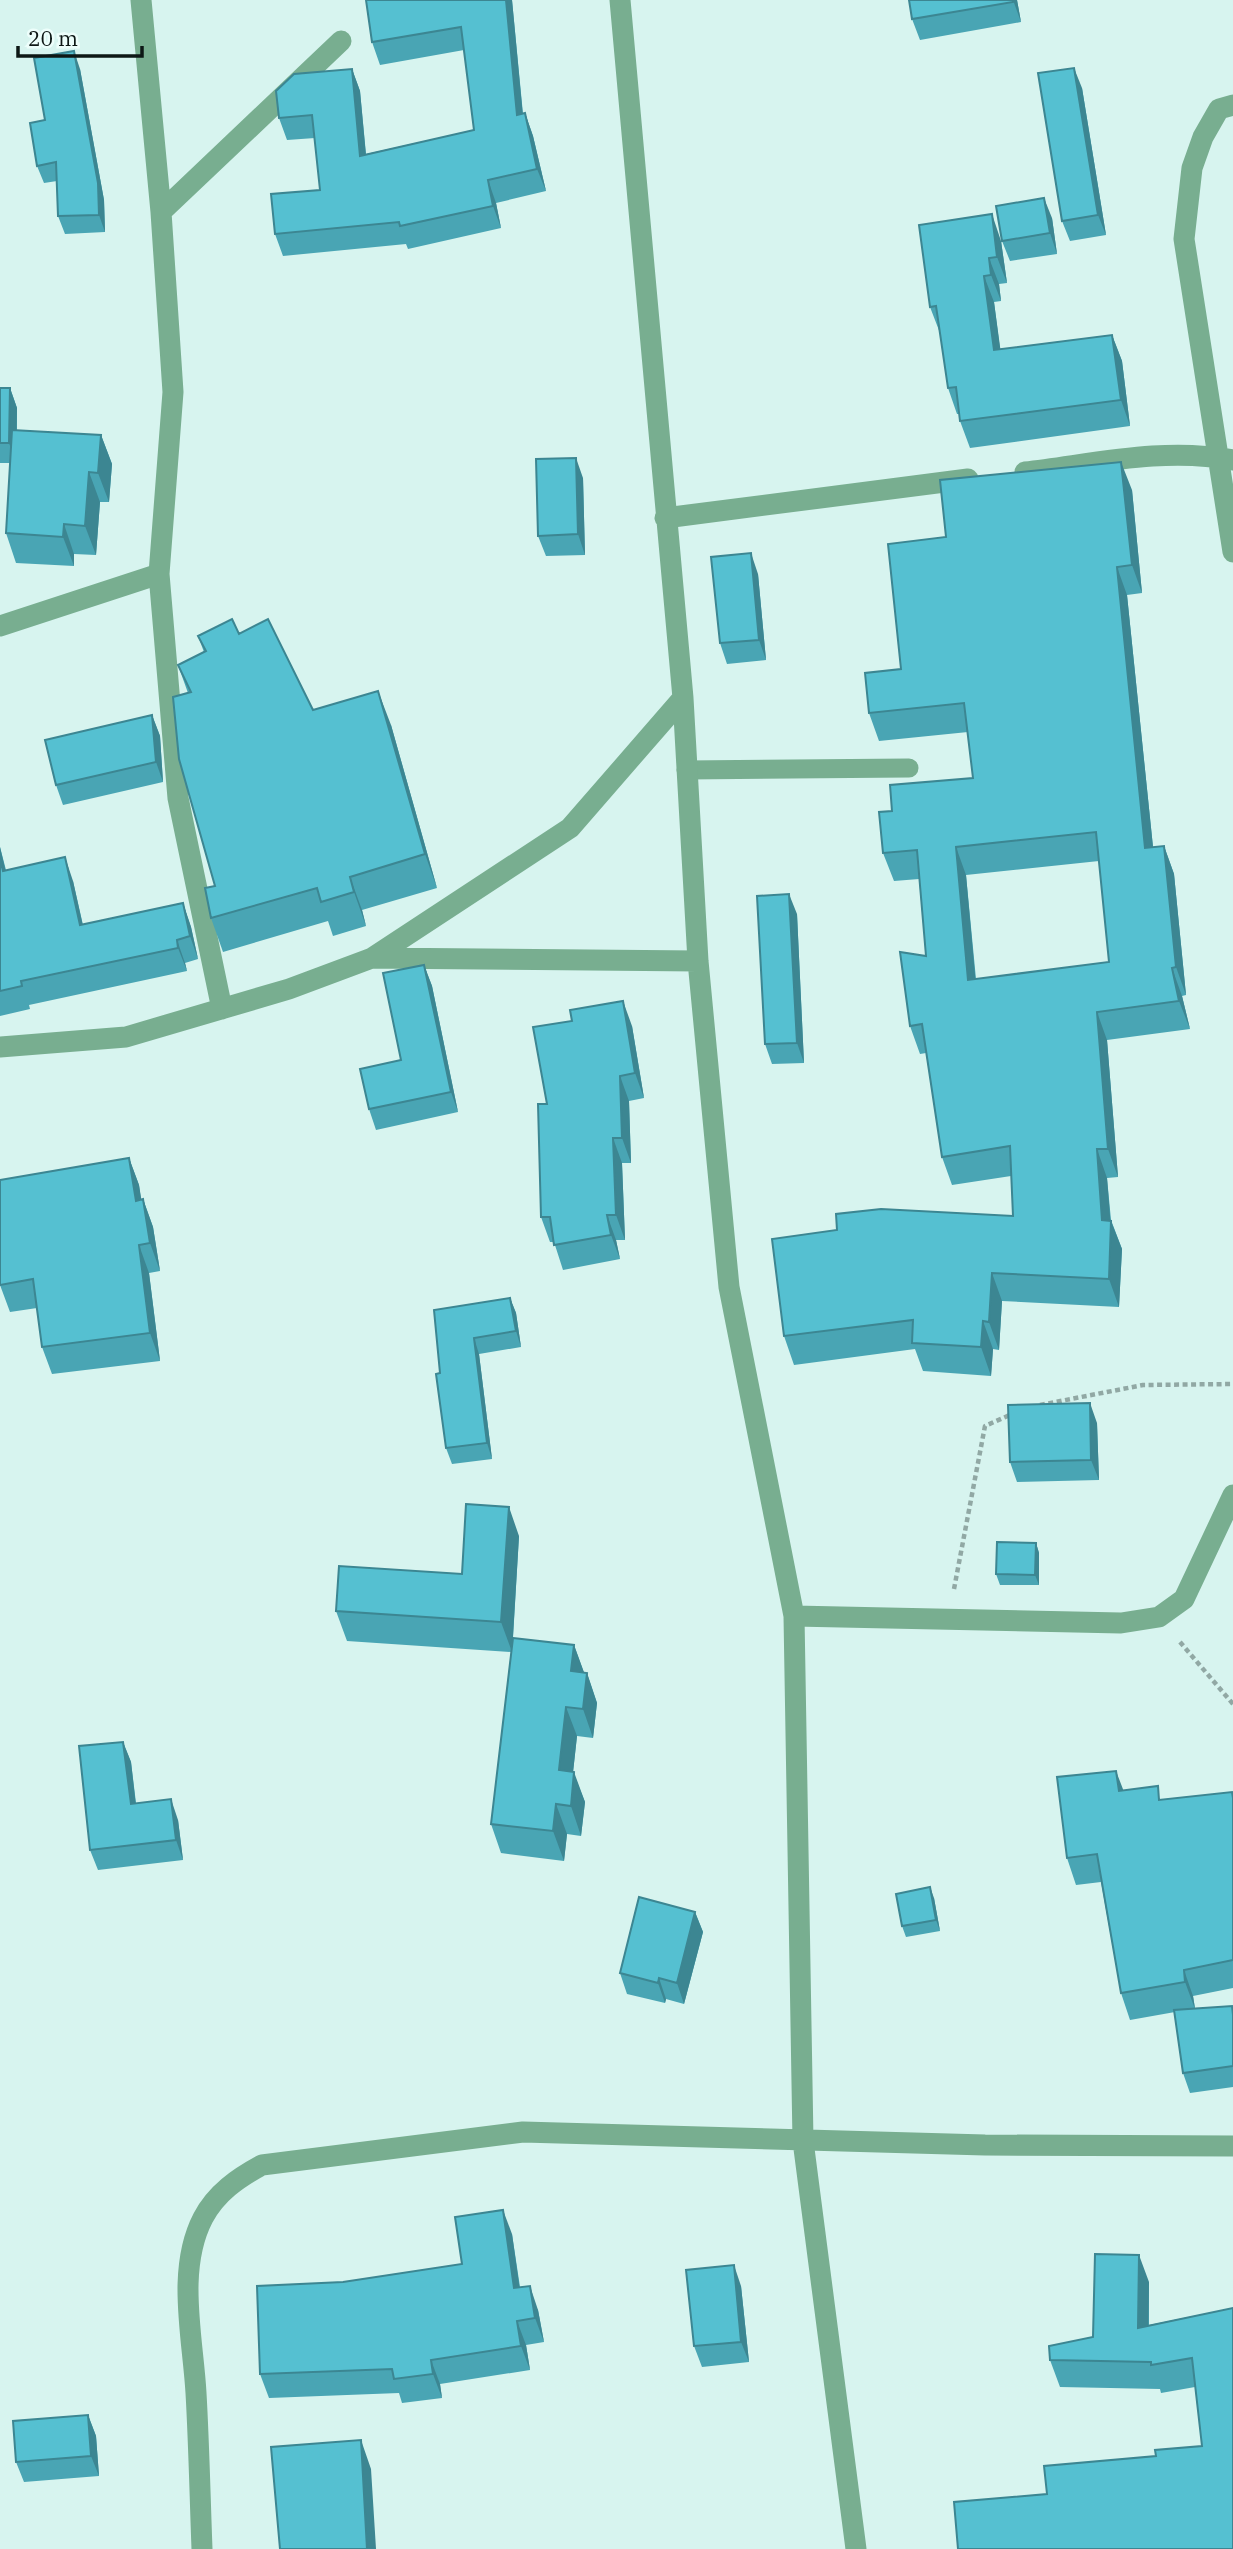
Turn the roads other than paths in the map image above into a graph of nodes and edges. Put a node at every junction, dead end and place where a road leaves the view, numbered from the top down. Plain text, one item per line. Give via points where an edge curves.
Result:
1 (141, 0) edge
2 (620, 0) edge
3 (341, 41) dead end
4 (1233, 105) edge
5 (162, 212) junction
6 (1225, 458) edge
7 (1010, 474) edge
8 (983, 478) edge
9 (665, 518) junction
10 (1233, 552) edge
11 (159, 573) junction
12 (0, 626) edge
13 (683, 698) junction
14 (909, 768) dead end
15 (686, 770) junction
16 (372, 958) junction
17 (698, 961) junction
18 (222, 1009) junction
19 (0, 1047) edge
20 (1233, 1495) edge
21 (794, 1616) junction
22 (803, 2141) junction
23 (1233, 2146) edge
24 (202, 2549) edge
25 (856, 2549) edge

1 - 5 street
2 - 9 street
3 - 5 street
4 - 6 street via 1219,109 1203,137 1192,168 1184,239
5 - 11 street via 173,392
6 - 7 street via 1158,454
6 - 10 street
8 - 9 street
9 - 13 street
11 - 12 street
11 - 18 street via 178,798
13 - 15 street
13 - 16 street via 570,828
14 - 15 lane
15 - 17 street
16 - 17 street
16 - 18 street
17 - 21 street via 729,1287
18 - 19 street via 126,1037
20 - 21 street via 1184,1599 1159,1616 1121,1623
21 - 22 street
22 - 23 street
22 - 24 street via 523,2132 262,2165 238,2178 202,2219 193,2248 188,2301
22 - 25 street

